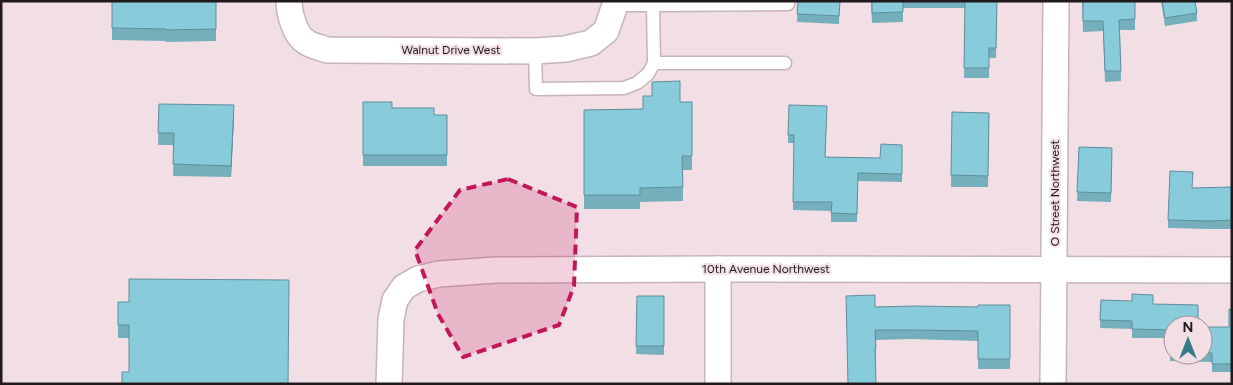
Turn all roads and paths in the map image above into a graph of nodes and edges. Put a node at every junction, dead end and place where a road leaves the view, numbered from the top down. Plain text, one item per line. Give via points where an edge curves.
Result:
1 (289, 1) edge
2 (1056, 1) edge
3 (615, 3) edge
4 (788, 4) dead end
5 (653, 5) junction
6 (535, 51) junction
7 (654, 63) junction
8 (785, 63) dead end
9 (718, 269) junction
10 (1054, 269) junction
11 (1232, 270) edge
12 (388, 384) edge
13 (718, 384) edge
14 (1053, 384) edge

1 - 6 street, Walnut Drive West via 294,27 304,41 327,50
2 - 10 street, O Street Northwest
3 - 5 lane
3 - 6 street, Walnut Drive West via 606,31 591,43
4 - 5 lane
5 - 7 lane
6 - 7 lane via 536,89 624,88 648,74
7 - 8 lane
9 - 10 street, 10th Avenue Northwest
9 - 12 street, 10th Avenue Northwest via 496,270 439,274 418,279 404,287 395,300
9 - 13 street
10 - 11 street, 10th Avenue Northwest
10 - 14 street, O Street Northwest

